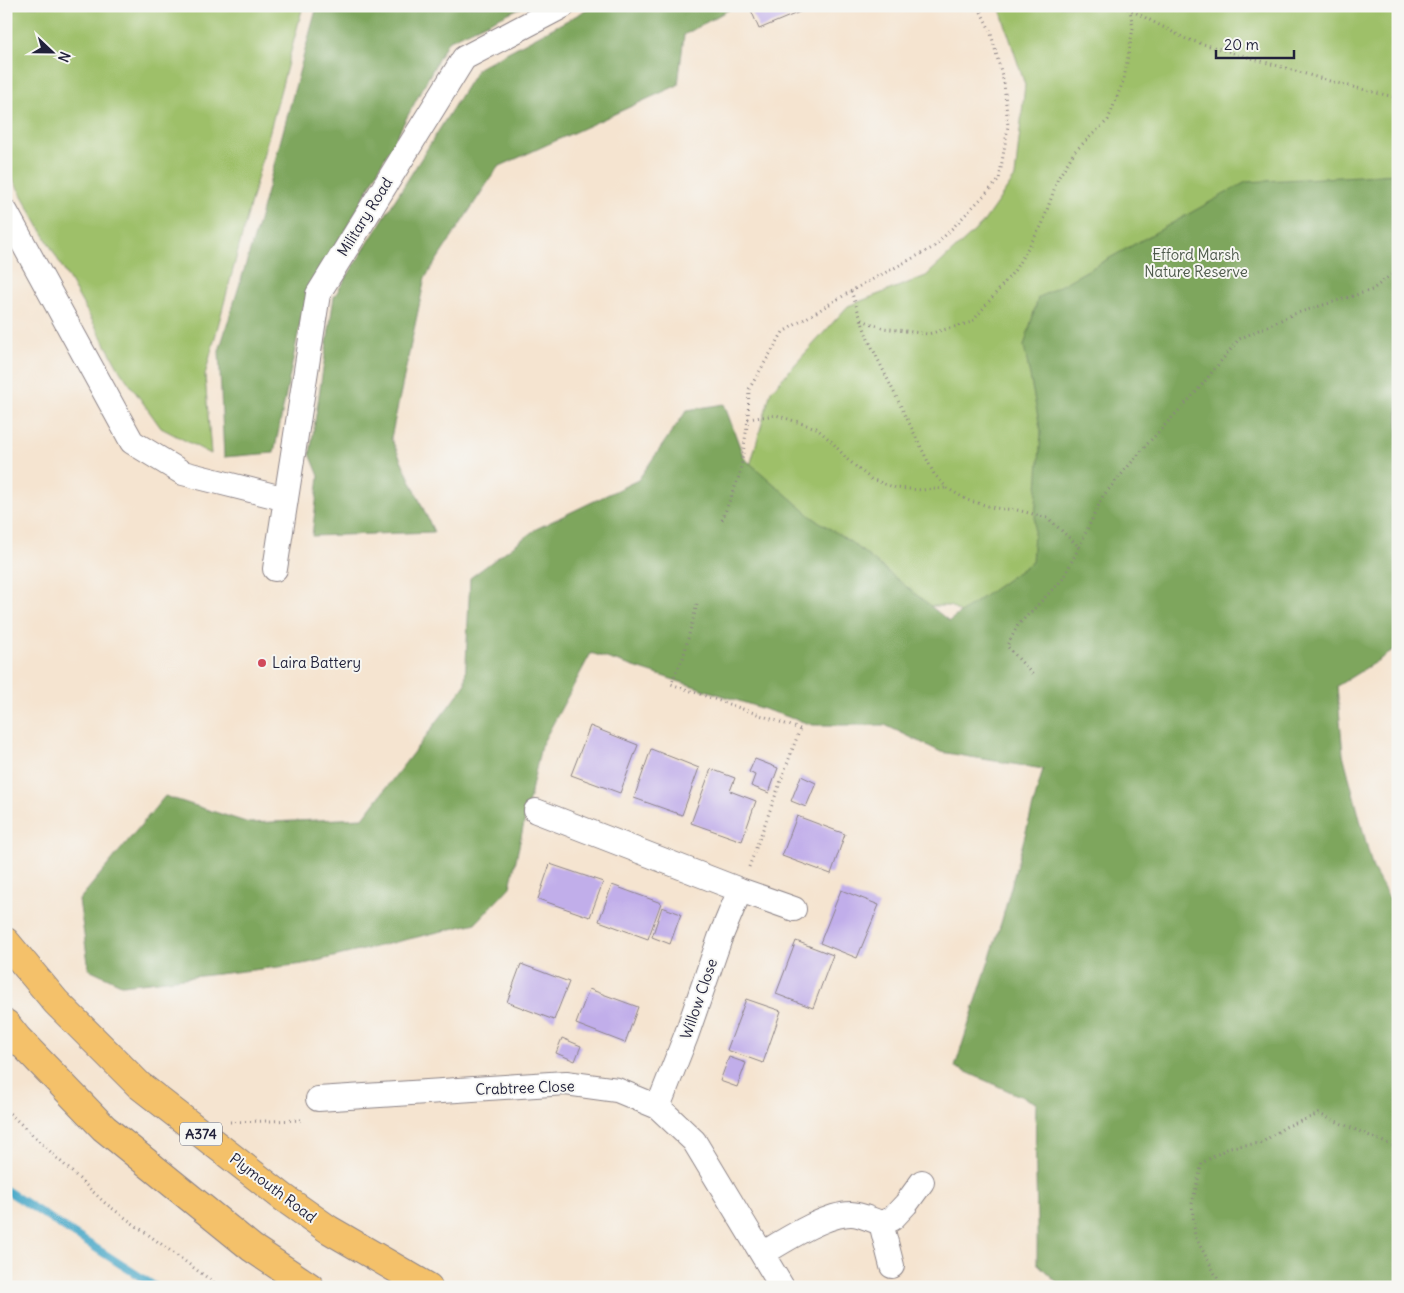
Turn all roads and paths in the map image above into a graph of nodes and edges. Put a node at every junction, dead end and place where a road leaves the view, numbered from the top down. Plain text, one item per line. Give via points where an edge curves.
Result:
1 (563, 6) edge
2 (978, 6) edge
3 (1123, 6) edge
4 (1130, 10) junction
5 (1398, 98) edge
6 (6, 212) edge
7 (1398, 269) edge
8 (851, 291) junction
9 (861, 320) junction
10 (748, 418) junction
11 (947, 488) junction
12 (286, 499) junction
13 (722, 520) dead end
14 (1079, 546) junction
15 (275, 569) dead end
16 (697, 604) dead end
17 (1034, 676) dead end
18 (536, 811) dead end
19 (740, 890) junction
20 (794, 909) dead end
21 (6, 942) edge
22 (6, 1024) edge
23 (318, 1099) joint
24 (658, 1107) junction
25 (6, 1110) edge
26 (187, 1123) junction
27 (1398, 1148) edge
28 (922, 1182) dead end
29 (881, 1223) junction
30 (762, 1254) junction
31 (892, 1266) dead end
32 (220, 1287) edge
33 (310, 1287) edge
34 (428, 1287) edge
35 (782, 1287) edge
36 (1222, 1287) edge

1 - 12 street, Military Road via 464,58 318,294
2 - 8 path via 990,30 1004,83 1008,126 1000,180 934,248
3 - 4 path
4 - 5 path via 1186,39
4 - 9 path via 1133,28 1124,79 1108,120 1076,151 1058,178 1042,225 1014,272 972,322 928,334 883,328
6 - 12 street via 132,442 183,473
7 - 14 path via 1372,290 1294,314 1239,339 1103,496
8 - 9 path
8 - 10 path via 783,332 749,389
9 - 11 path via 934,474
10 - 11 path via 776,415 816,428 871,479 896,488
10 - 13 path via 740,474
11 - 14 path via 967,500 1048,518
12 - 15 street, Military Road
14 - 17 path via 1063,579 1018,625 1007,646
16 - 19 path via 683,658 671,684 800,729
18 - 19 street
19 - 20 street
19 - 24 street, Willow Close
21 - 26 main road, Plymouth Road / A374 via 56,1002 139,1085
22 - 33 main road via 104,1128 252,1248
23 - 24 street, Crabtree Close via 566,1083 617,1090
23 - 26 path via 323,1120
24 - 30 street, Crabtree Close via 694,1141
25 - 32 path via 105,1203
26 - 34 main road, Plymouth Road / A374 via 328,1228
27 - 36 path via 1319,1114 1285,1127 1261,1143 1230,1147 1202,1163 1192,1204 1195,1236
28 - 29 street via 892,1219
29 - 30 street via 852,1214 832,1218
29 - 31 street
30 - 35 street, Crabtree Close

